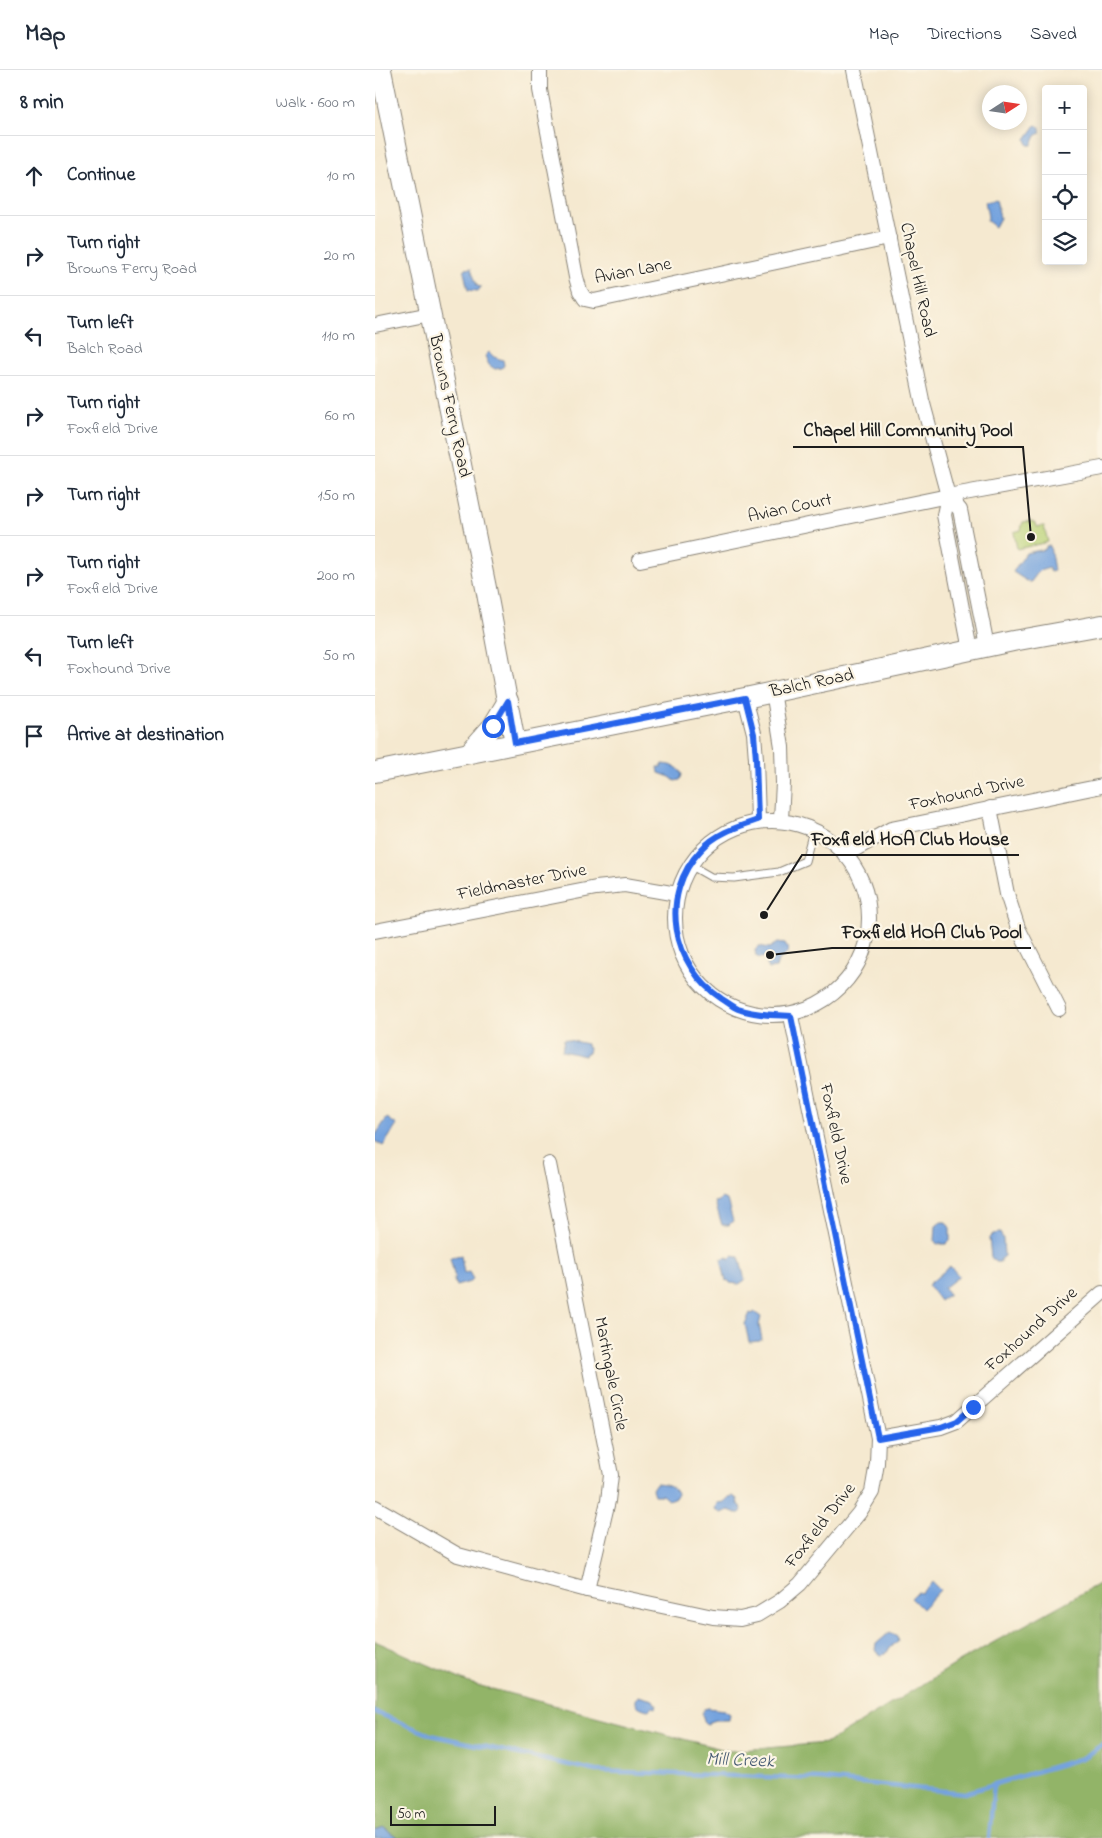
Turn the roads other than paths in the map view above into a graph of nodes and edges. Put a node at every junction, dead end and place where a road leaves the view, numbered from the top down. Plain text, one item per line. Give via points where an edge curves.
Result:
1 (381, 70) edge
2 (540, 70) edge
3 (854, 70) edge
4 (889, 238) junction
5 (430, 314) junction
6 (375, 325) edge
7 (1102, 468) edge
8 (948, 496) junction
9 (640, 560) dead end
10 (1102, 625) edge
11 (979, 648) junction
12 (773, 691) junction
13 (745, 698) junction
14 (508, 701) junction
15 (515, 743) junction
16 (470, 752) junction
17 (375, 772) edge
18 (1102, 786) edge
19 (990, 808) junction
20 (781, 819) junction
21 (758, 820) junction
22 (813, 831) junction
23 (845, 855) junction
24 (690, 865) junction
25 (677, 894) junction
26 (375, 931) edge
27 (1059, 1009) dead end
28 (791, 1016) junction
29 (549, 1164) dead end
30 (1102, 1293) edge
31 (878, 1438) junction
32 (375, 1507) edge
33 (587, 1590) junction

1 - 5 street, Browns Ferry Road
2 - 4 street, Avian Lane via 541,90 575,267 585,299 594,301
3 - 4 street, Chapel Hill Road
4 - 8 street, Chapel Hill Road via 922,400
5 - 6 street
5 - 14 street, Browns Ferry Road
7 - 8 street
8 - 9 street, Avian Court
8 - 11 street, Chapel Hill Road via 960,510
10 - 11 street, Balch Road
11 - 12 street, Balch Road
12 - 13 street, Balch Road
12 - 20 street via 782,747
13 - 15 street, Balch Road
13 - 21 street via 754,734
14 - 15 street, Browns Ferry Road
14 - 16 street via 493,726
15 - 16 street, Balch Road
16 - 17 street, Balch Road
18 - 19 street, Foxhound Drive
19 - 23 street, Foxhound Drive via 891,830
19 - 27 street via 1007,894 1018,928
20 - 21 street
20 - 22 street
21 - 24 street via 728,830 712,840
22 - 23 street
22 - 24 lane via 805,861 779,872 734,878 711,877
23 - 28 street via 867,897 866,943 852,975 838,991 820,1004
24 - 25 street via 681,878
25 - 26 street, Fieldmaster Drive via 625,885 596,888
25 - 28 street via 674,910 677,936 686,959 710,991 737,1008
28 - 31 street, Foxfield Drive
29 - 33 street, Martingale Circle via 611,1475
30 - 31 street, Foxhound Drive via 957,1421
31 - 33 street, Foxfield Drive via 872,1492 859,1513 800,1584 757,1614 739,1619 713,1617
32 - 33 street, Foxfield Drive via 458,1555

